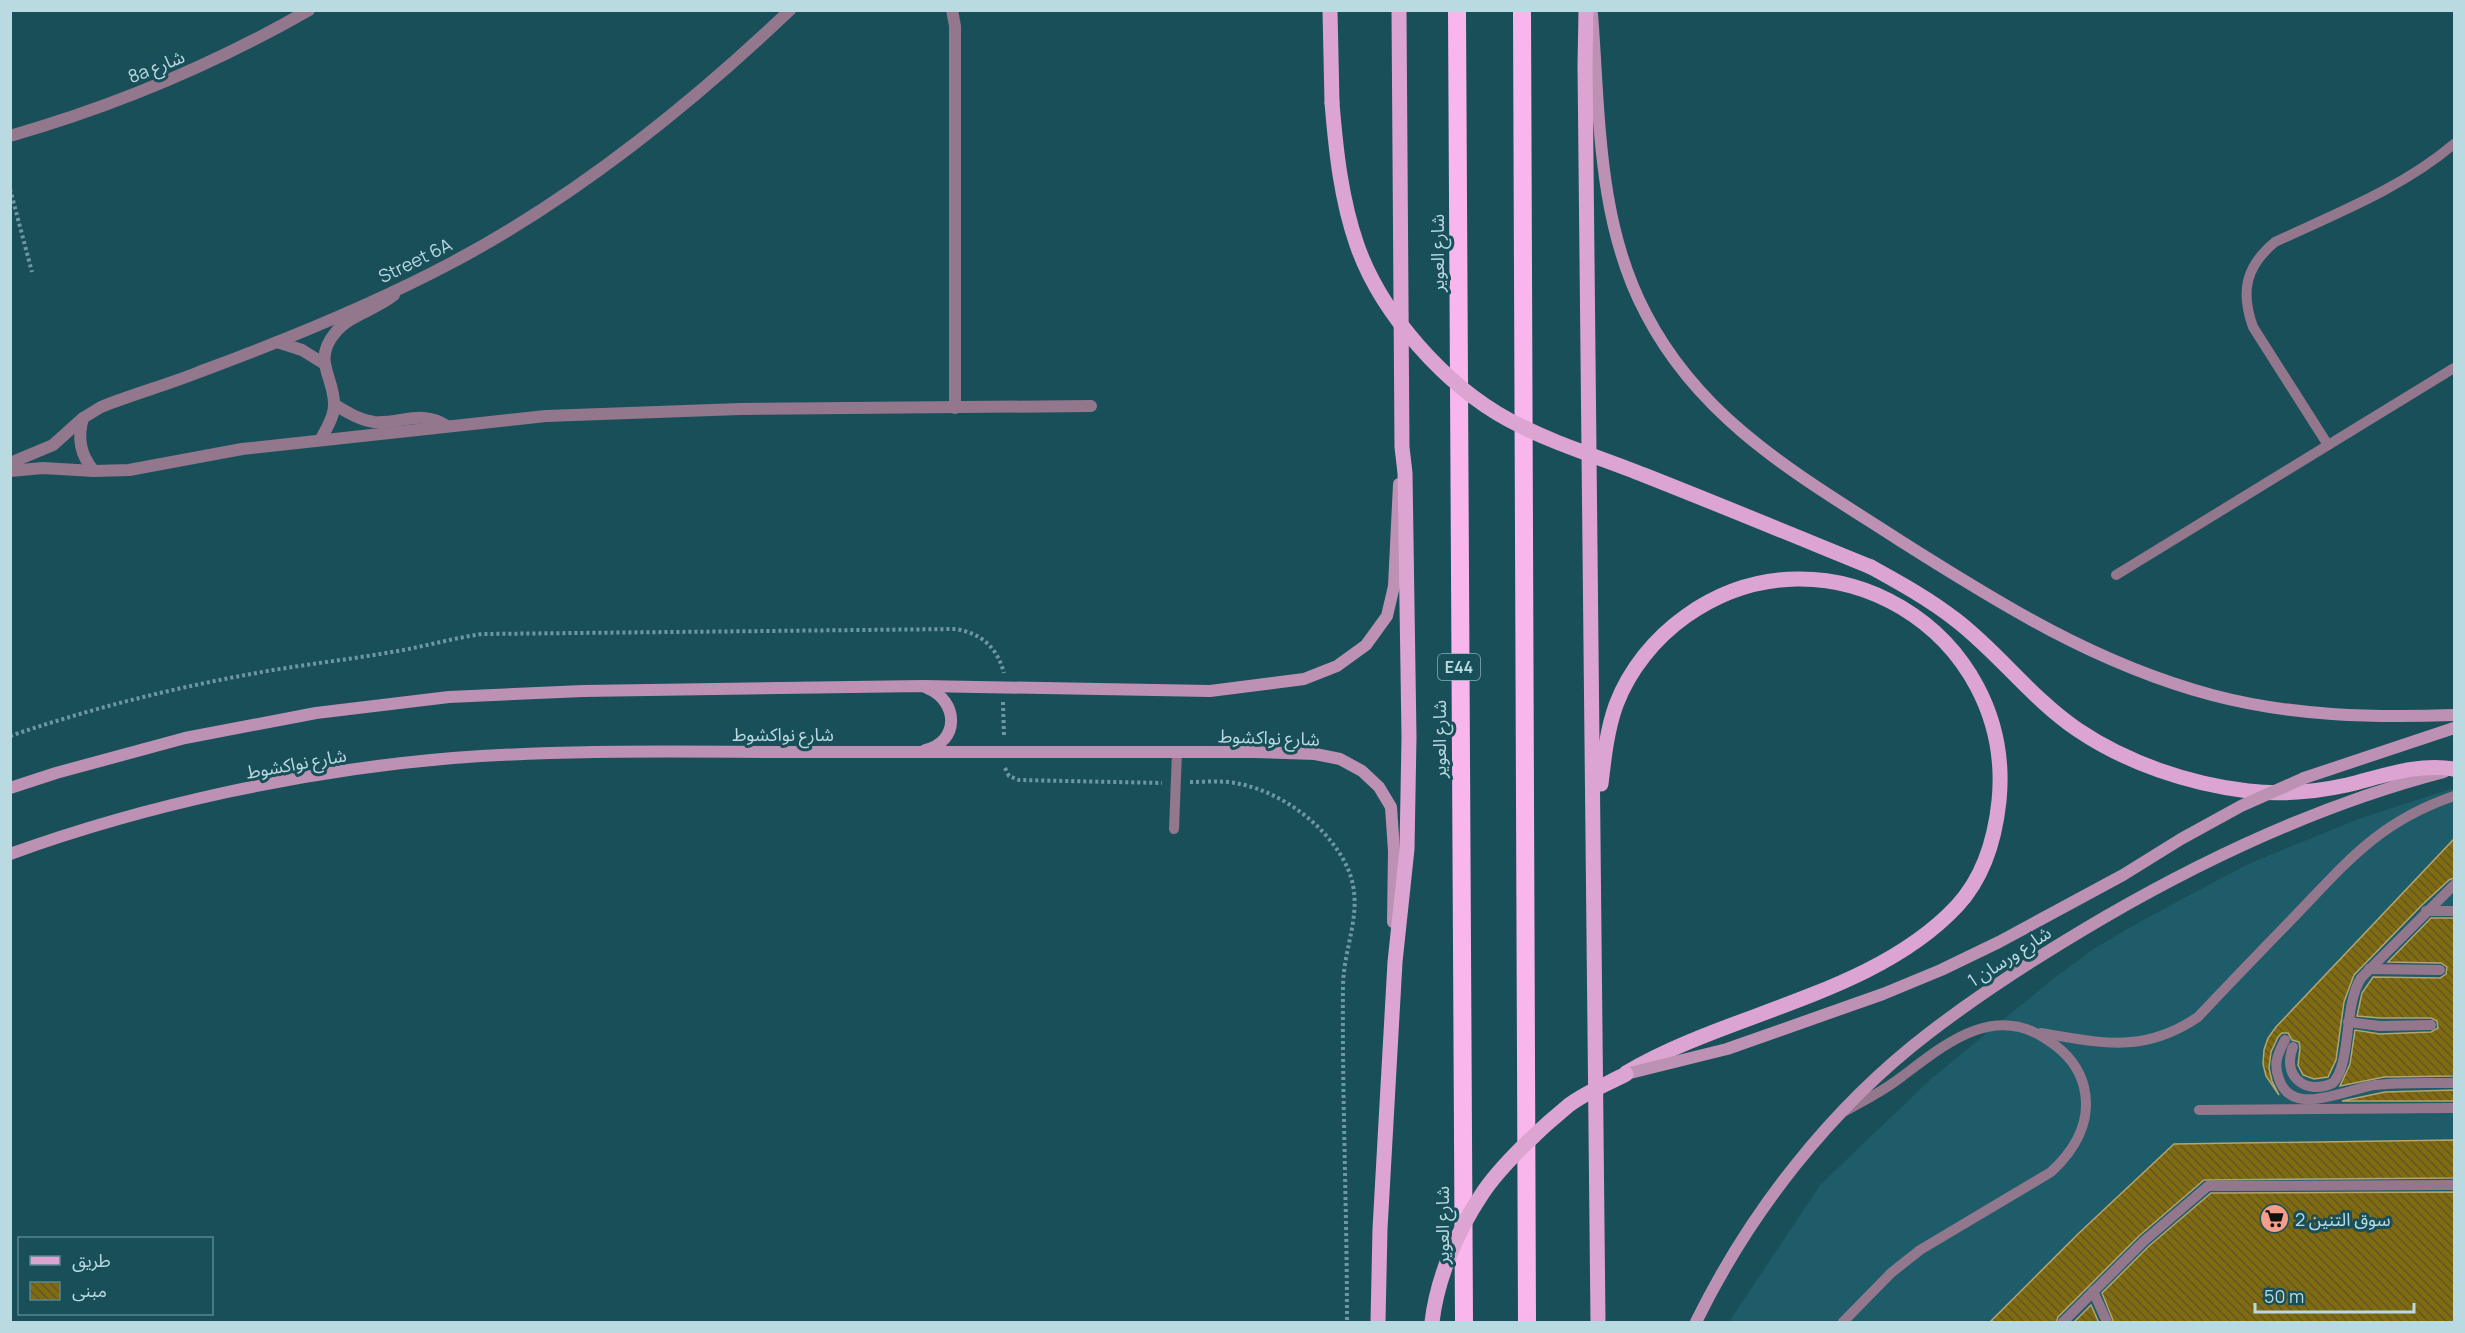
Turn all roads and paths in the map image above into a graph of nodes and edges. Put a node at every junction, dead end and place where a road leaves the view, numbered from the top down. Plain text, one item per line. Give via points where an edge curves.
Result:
1 (309, 10) edge
2 (790, 10) edge
3 (952, 10) edge
4 (1330, 10) edge
5 (1399, 10) edge
6 (1457, 10) edge
7 (1522, 10) edge
8 (1586, 10) edge
9 (1592, 10) edge
10 (10, 136) edge
11 (2454, 144) edge
12 (10, 189) edge
13 (32, 272) dead end
14 (403, 286) junction
15 (277, 342) junction
16 (323, 363) junction
17 (2454, 368) edge
18 (334, 405) junction
19 (1091, 406) dead end
20 (955, 408) junction
21 (83, 418) junction
22 (447, 426) junction
23 (321, 439) junction
24 (2328, 445) junction
25 (1402, 447) junction
26 (10, 463) edge
27 (10, 471) edge
28 (94, 471) junction
29 (2116, 576) dead end
30 (922, 687) junction
31 (1003, 688) junction
32 (2454, 715) edge
33 (2454, 728) edge
34 (10, 736) edge
35 (918, 752) junction
36 (1004, 752) junction
37 (1177, 752) junction
38 (2454, 769) edge
39 (1176, 783) junction
40 (10, 788) edge
41 (2454, 796) edge
42 (1174, 829) dead end
43 (10, 854) edge
44 (1594, 856) junction
45 (2454, 885) edge
46 (2426, 911) junction
47 (2454, 911) edge
48 (1395, 962) junction
49 (2369, 969) junction
50 (2440, 970) dead end
51 (2348, 1022) junction
52 (2431, 1025) dead end
53 (2038, 1033) junction
54 (1626, 1074) junction
55 (2454, 1083) edge
56 (2454, 1108) edge
57 (2199, 1110) dead end
58 (1842, 1113) junction
59 (2454, 1185) edge
60 (2093, 1292) junction
61 (1347, 1323) edge
62 (1378, 1323) edge
63 (1432, 1323) edge
64 (1464, 1323) edge
65 (1527, 1323) edge
66 (1598, 1323) edge
67 (1696, 1323) edge
68 (1843, 1323) edge
69 (2062, 1323) edge
70 (2107, 1323) edge

1 - 10 street, 8a شارع via 196,69 120,100
2 - 14 street, Street 6A via 708,85 619,156 496,237
3 - 20 street
4 - 38 main road, bridge via 1336,157 1358,247 1403,327 1470,394 1508,419 1558,443 1871,567 1910,588 1956,620 2077,730 2150,766 2194,781 2278,792 2308,792 2420,767
5 - 25 main road
6 - 64 highway, شارع العوير / E44
7 - 65 highway
8 - 44 main road
9 - 32 street via 1607,195 1628,274 1671,357 1718,412 1749,439 2017,614 2158,680 2273,708 2331,715
11 - 24 lane via 2398,184 2275,242 2253,265 2245,296 2253,327
12 - 13 path
14 - 15 street, Street 6A
14 - 16 street via 383,304 343,326 329,342
15 - 16 street via 302,350
15 - 21 street, Street 6A via 111,403
16 - 18 street
17 - 24 lane
18 - 22 street via 366,420 419,416
18 - 23 street
19 - 20 street
20 - 22 street via 654,411
21 - 26 street, Street 6A via 52,444
21 - 28 street via 80,442 84,458
22 - 23 street
23 - 28 street via 129,470
24 - 29 lane
25 - 31 street via 1394,586 1387,616 1366,645 1337,666 1304,679 1210,691
25 - 48 main road via 1409,760 1407,849
27 - 28 street
30 - 31 street
30 - 35 street via 937,692 952,715 951,729 944,741
30 - 40 street via 583,691 438,698 316,713 185,738
31 - 34 path via 1004,674 993,648 970,631 956,629 507,633 459,637 399,651 203,683
31 - 36 path
33 - 54 street, bridge via 2304,778 2241,806 2123,875 1941,970 1727,1049
35 - 36 street, شارع نواكشوط
35 - 43 street, شارع نواكشوط via 590,752 452,758 315,776 180,803
36 - 37 street, شارع نواكشوط
36 - 39 path via 1005,771 1014,779
37 - 39 lane
37 - 48 street, شارع نواكشوط via 1315,754 1340,759 1362,771 1379,787 1391,807
38 - 58 street, شارع ورسان 1 via 2403,782 2295,822 2240,845 2132,901 2028,964 1928,1034
39 - 42 lane
39 - 61 path via 1239,783 1273,794 1330,841 1353,883 1355,915 1343,982
41 - 53 lane via 2400,819 2361,847 2198,1017 2181,1028 2129,1044
44 - 54 main road, bridge via 1605,751 1616,705 1638,664 1668,629 1707,602 1750,584 1796,578 1826,580 1862,589 1909,611 1948,644 1977,687 1996,736 2001,778 1994,832 1974,883 1937,926 1862,972 1678,1045
44 - 66 main road
45 - 46 lane
46 - 47 lane
46 - 49 lane
48 - 62 main road
49 - 50 lane
49 - 51 lane via 2357,985
51 - 52 lane
51 - 55 lane via 2342,1069 2333,1083 2309,1087 2296,1079 2289,1064 2289,1043 2278,1053 2280,1084 2294,1096 2320,1100 2378,1084
53 - 58 lane via 2003,1025 1964,1034
53 - 68 lane via 2072,1060 2084,1087 2085,1117 2073,1147 2051,1172 1920,1250 1891,1273
54 - 63 main road, bridge via 1571,1104 1524,1145 1482,1193 1452,1249
56 - 57 lane
58 - 67 street, شارع ورسان 1 via 1769,1202 1736,1250
59 - 60 lane via 2208,1186
60 - 69 lane
60 - 70 lane

